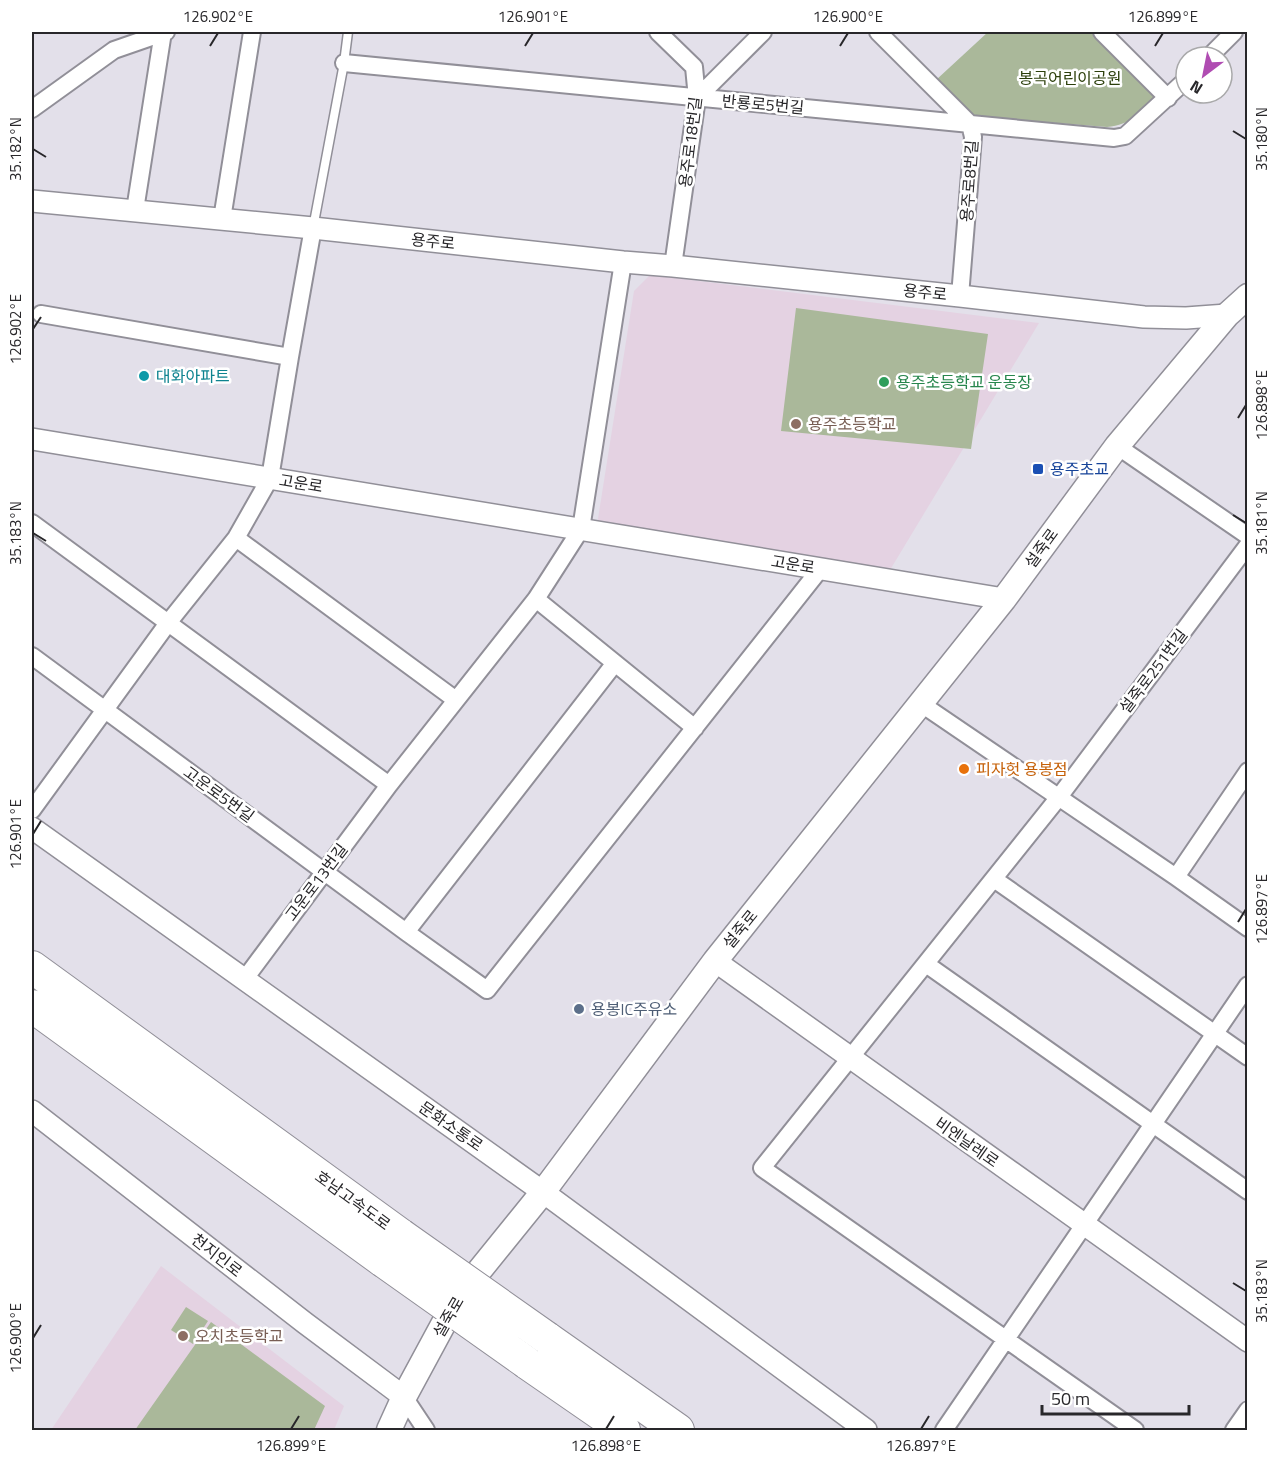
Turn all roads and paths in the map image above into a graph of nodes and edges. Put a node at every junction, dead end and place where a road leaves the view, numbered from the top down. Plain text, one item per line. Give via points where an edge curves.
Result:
1 (165, 32) edge
2 (252, 32) edge
3 (348, 32) edge
4 (658, 32) edge
5 (763, 32) edge
6 (878, 32) edge
7 (1102, 32) edge
8 (1234, 32) edge
9 (1221, 45) edge
10 (344, 63) junction
11 (1174, 92) edge
12 (697, 98) junction
13 (1168, 98) junction
14 (32, 109) edge
15 (970, 124) junction
16 (32, 201) edge
17 (135, 210) junction
18 (222, 219) junction
19 (313, 228) junction
20 (624, 262) junction
21 (673, 266) junction
22 (960, 296) junction
23 (1248, 297) edge
24 (41, 314) dead end
25 (1227, 315) junction
26 (290, 357) junction
27 (32, 439) edge
28 (1117, 446) junction
29 (270, 478) junction
30 (32, 523) edge
31 (581, 529) junction
32 (1248, 536) edge
33 (236, 538) junction
34 (1248, 545) edge
35 (821, 568) junction
36 (536, 598) junction
37 (1004, 599) junction
38 (168, 623) junction
39 (32, 656) edge
40 (615, 663) junction
41 (456, 700) junction
42 (920, 703) junction
43 (103, 710) junction
44 (695, 728) junction
45 (1248, 771) edge
46 (389, 785) junction
47 (1059, 797) junction
48 (32, 810) edge
49 (32, 828) edge
50 (324, 872) junction
51 (1176, 877) junction
52 (994, 879) junction
53 (1248, 928) edge
54 (406, 932) junction
55 (714, 961) junction
56 (926, 964) junction
57 (32, 967) edge
58 (244, 980) junction
59 (1248, 985) edge
60 (32, 1006) edge
61 (1214, 1033) junction
62 (1248, 1057) edge
63 (850, 1059) junction
64 (32, 1111) edge
65 (1152, 1124) junction
66 (1248, 1191) edge
67 (543, 1192) junction
68 (1084, 1225) junction
69 (1006, 1339) junction
70 (1248, 1341) edge
71 (404, 1397) junction
72 (1248, 1410) edge
73 (389, 1431) edge
74 (426, 1431) edge
75 (624, 1431) edge
76 (678, 1431) edge
77 (866, 1431) edge
78 (944, 1431) edge
79 (1135, 1431) edge
80 (1234, 1431) edge

1 - 14 street via 114,50
1 - 17 street
2 - 18 street
3 - 10 lane
4 - 12 street, 용주로18번길 via 694,67
5 - 12 street
6 - 15 street, 용주로8번길
7 - 13 street
8 - 9 street
10 - 12 street, 반룡로5번길
10 - 19 lane
11 - 13 street, 반룡로5번길
12 - 15 street, 반룡로5번길
12 - 21 street, 용주로18번길
13 - 15 street, 반룡로5번길 via 1125,136 1114,138
15 - 22 street, 용주로8번길 via 973,137
16 - 17 street, 용주로
17 - 18 street, 용주로
18 - 19 street, 용주로
19 - 20 street, 용주로
19 - 26 street
20 - 21 street, 용주로
20 - 31 street
21 - 22 street, 용주로
22 - 25 street, 용주로 via 1144,317
23 - 25 main road, 설죽로
24 - 26 street
25 - 28 main road, 설죽로
26 - 29 street, 고운로
27 - 29 street, 고운로
28 - 32 street
28 - 37 main road, 설죽로
29 - 31 street, 고운로
29 - 33 street
30 - 38 street
31 - 35 street, 고운로
31 - 36 street, 고운로13번길
33 - 38 street
33 - 41 street
34 - 47 street, 설죽로251번길
35 - 37 street, 고운로
35 - 44 street, 고운로5번길
36 - 40 street
36 - 41 street, 고운로13번길
37 - 42 main road, 설죽로
38 - 43 street
38 - 46 street
39 - 43 street, 고운로5번길
40 - 44 street
40 - 54 street
41 - 46 street, 고운로13번길
42 - 47 street
42 - 55 main road, 설죽로
43 - 48 street
43 - 50 street, 고운로5번길
44 - 54 street, 고운로5번길 via 487,990
45 - 51 street
46 - 50 street, 고운로13번길
47 - 51 street
47 - 52 street, 설죽로251번길
49 - 58 street, 문화소통로
50 - 54 street, 고운로5번길
50 - 58 street, 고운로13번길
51 - 53 street
52 - 56 street, 설죽로251번길
52 - 61 street
55 - 63 street, 비엔날레로
55 - 67 main road, 설죽로
56 - 63 street
56 - 65 street
57 - 76 highway, 호남고속도로, bridge
58 - 67 street, 문화소통로
59 - 61 street
60 - 75 highway, 호남고속도로, bridge
61 - 62 street
61 - 65 street
63 - 68 street, 비엔날레로
63 - 69 street via 762,1168
64 - 71 street, 천지인로
65 - 66 street
65 - 68 street
67 - 71 main road, 설죽로 via 458,1298
67 - 77 street, 문화소통로
68 - 69 street
68 - 70 street, 비엔날레로
69 - 78 street
69 - 79 street
71 - 73 main road, 설죽로
71 - 74 street
72 - 80 street

